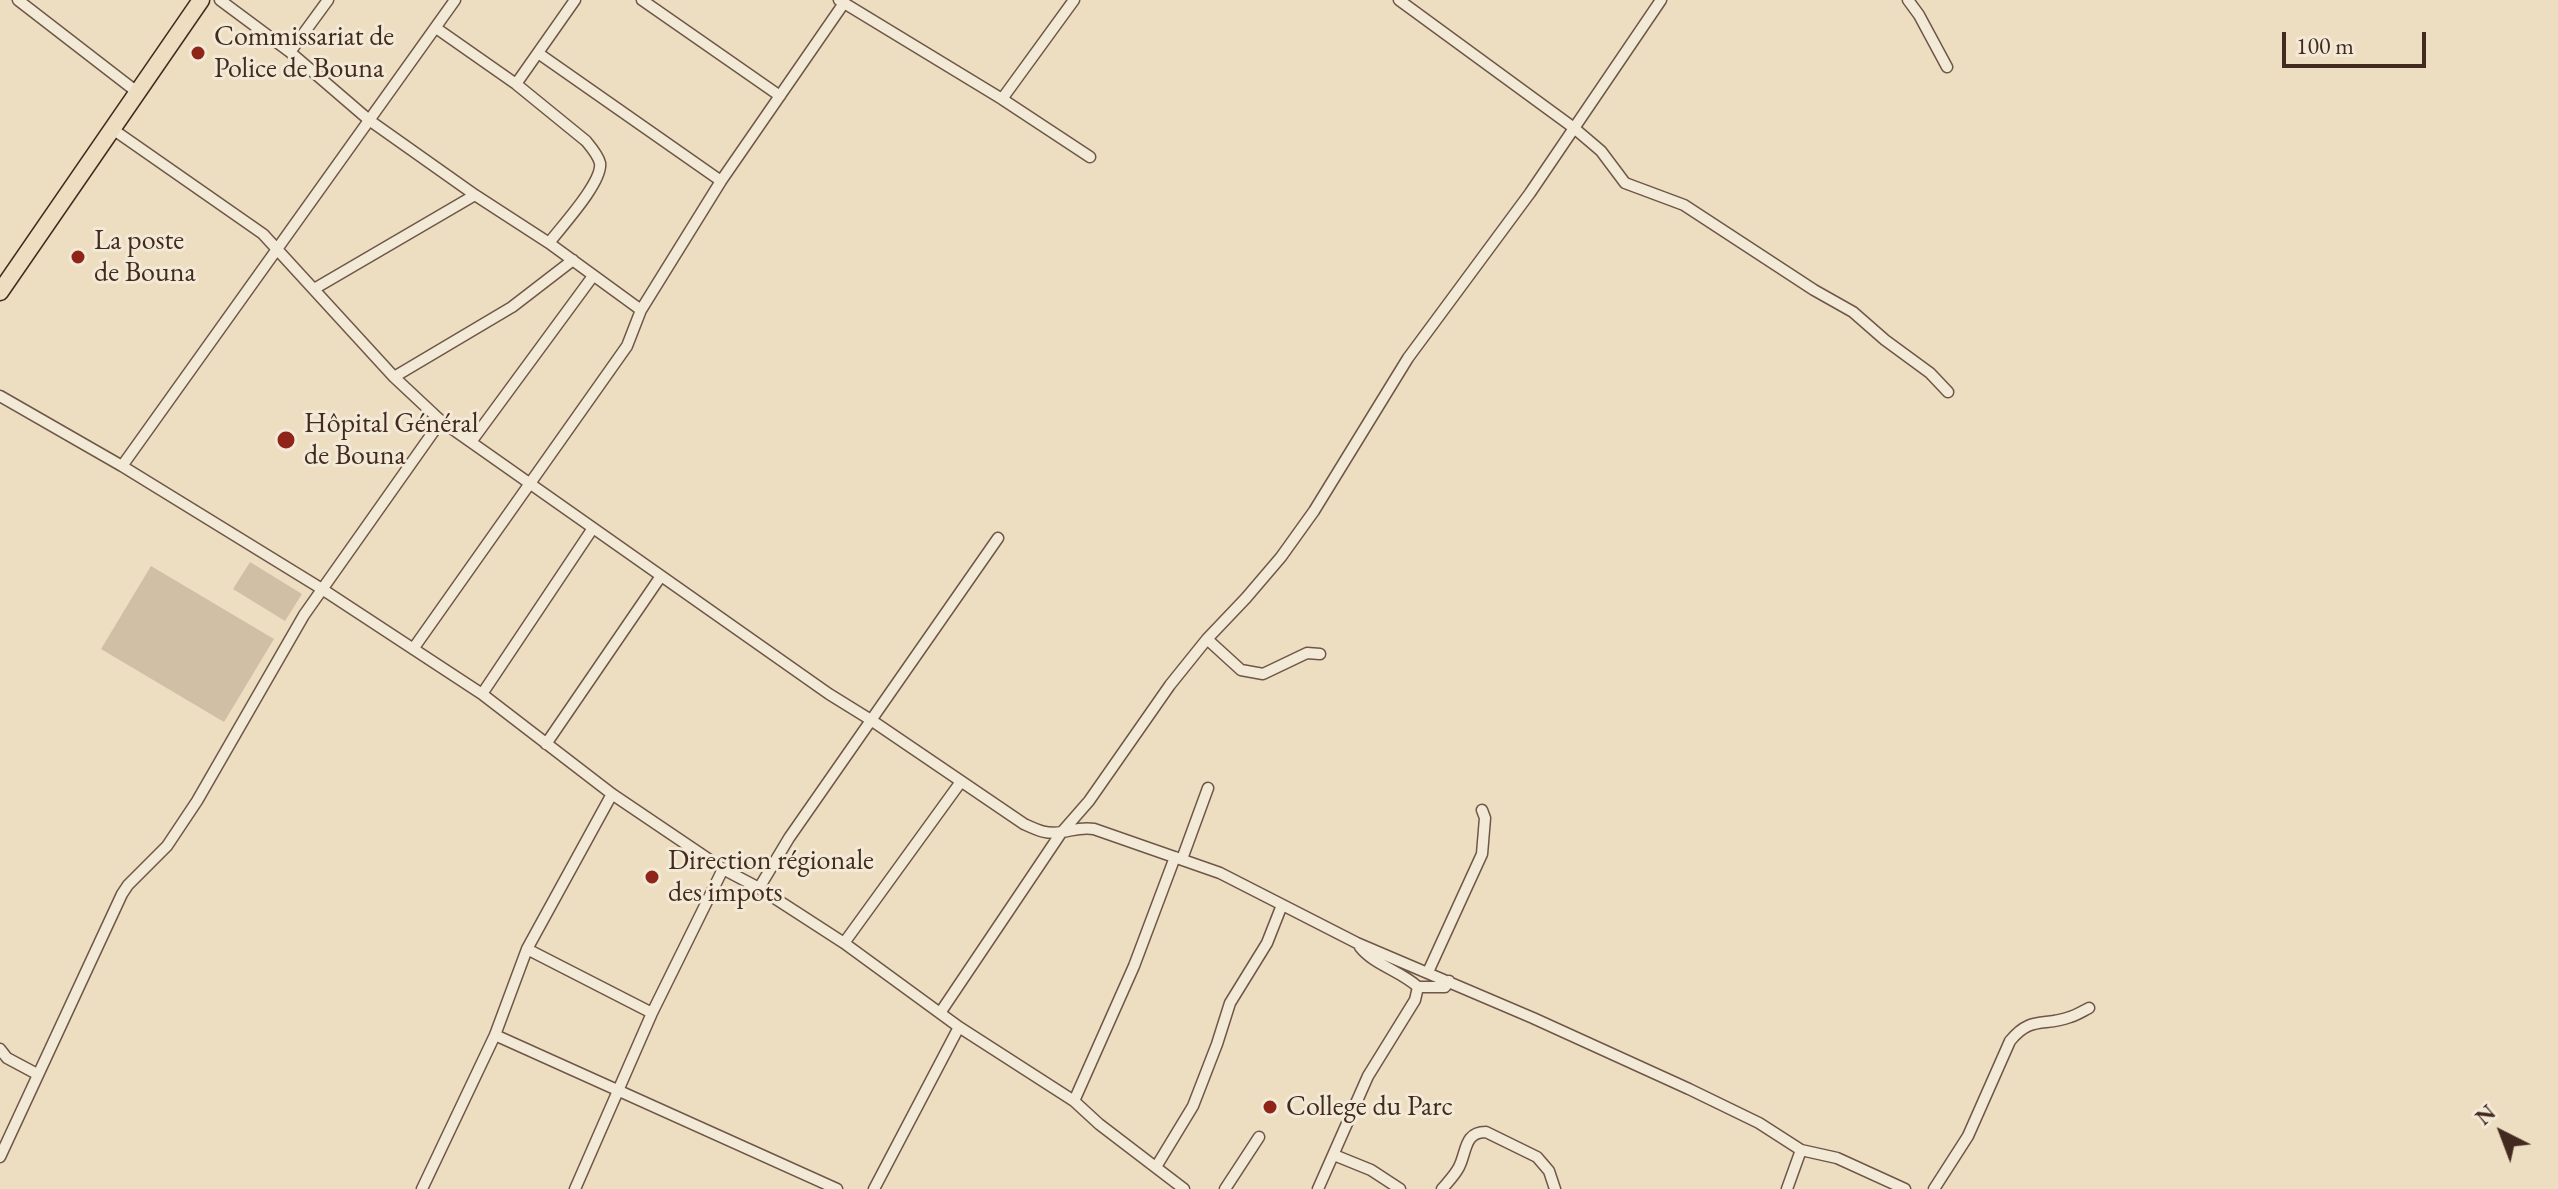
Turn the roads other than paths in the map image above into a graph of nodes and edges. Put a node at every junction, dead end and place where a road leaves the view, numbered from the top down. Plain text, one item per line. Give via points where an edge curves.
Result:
1 (18, 0) edge
2 (201, 0) edge
3 (220, 0) edge
4 (328, 0) edge
5 (455, 0) edge
6 (575, 0) edge
7 (642, 0) edge
8 (1074, 0) edge
9 (1399, 0) edge
10 (1661, 0) edge
11 (1908, 0) edge
12 (842, 2) edge
13 (436, 28) junction
14 (290, 52) junction
15 (538, 53) junction
16 (1947, 67) dead end
17 (516, 84) junction
18 (137, 92) junction
19 (780, 96) junction
20 (1002, 99) junction
21 (369, 120) junction
22 (111, 128) junction
23 (1574, 128) junction
24 (1090, 157) dead end
25 (721, 181) junction
26 (475, 195) junction
27 (549, 243) junction
28 (278, 251) junction
29 (573, 260) junction
30 (593, 276) junction
31 (314, 289) junction
32 (0, 292) edge
33 (641, 310) junction
34 (394, 377) junction
35 (1948, 392) dead end
36 (0, 396) edge
37 (441, 421) junction
38 (471, 442) junction
39 (122, 466) junction
40 (531, 484) junction
41 (593, 528) junction
42 (998, 538) dead end
43 (661, 576) junction
44 (322, 589) junction
45 (1207, 639) junction
46 (413, 649) junction
47 (1320, 654) dead end
48 (482, 694) junction
49 (871, 720) junction
50 (546, 744) junction
51 (960, 783) junction
52 (1208, 788) dead end
53 (612, 794) junction
54 (1482, 810) dead end
55 (1061, 833) junction
56 (1178, 858) junction
57 (723, 869) junction
58 (759, 888) junction
59 (1282, 905) junction
60 (844, 943) junction
61 (1357, 943) junction
62 (527, 949) junction
63 (1428, 972) junction
64 (1449, 981) junction
65 (1418, 987) junction
66 (2089, 1008) dead end
67 (652, 1013) junction
68 (940, 1013) junction
69 (959, 1027) junction
70 (495, 1035) junction
71 (0, 1049) edge
72 (37, 1074) junction
73 (619, 1089) junction
74 (1074, 1101) junction
75 (1259, 1137) dead end
76 (1801, 1150) junction
77 (1334, 1155) junction
78 (0, 1157) edge
79 (1156, 1167) junction
80 (1168, 1177) junction
81 (422, 1189) edge
82 (575, 1189) edge
83 (837, 1189) edge
84 (874, 1189) edge
85 (1168, 1189) edge
86 (1184, 1189) edge
87 (1225, 1189) edge
88 (1318, 1189) edge
89 (1400, 1189) edge
90 (1442, 1189) edge
91 (1555, 1189) edge
92 (1787, 1189) edge
93 (1905, 1189) edge
94 (1934, 1189) edge

1 - 18 street
2 - 18 main road
3 - 14 street
4 - 14 street
5 - 13 street
6 - 15 street
7 - 19 street
8 - 20 street
9 - 23 street
10 - 23 street
11 - 16 street
12 - 19 street
12 - 20 street
13 - 17 street
13 - 21 street
14 - 21 street
15 - 17 street
15 - 25 street
17 - 27 street via 586,141 599,162 591,187
18 - 22 main road
19 - 25 street
20 - 24 street
21 - 26 street
21 - 28 street
22 - 28 street via 263,234
22 - 32 main road
23 - 35 street via 1601,151 1625,183 1684,205 1853,312
23 - 45 street via 1408,358 1281,557
25 - 33 street
26 - 27 street
26 - 31 street
27 - 29 street
28 - 31 street
28 - 39 street
29 - 30 street
29 - 34 street via 512,307
30 - 33 street
30 - 38 street
31 - 34 street
33 - 40 street via 627,346
34 - 37 street
36 - 39 street
37 - 38 street
37 - 44 street
38 - 40 street
39 - 44 street
40 - 41 street
40 - 46 street
41 - 43 street
41 - 48 street
42 - 49 street
43 - 49 street
43 - 50 street
44 - 46 street
44 - 72 street via 197,801 167,846 122,894
45 - 47 street via 1241,670 1263,674 1307,653
45 - 55 street
46 - 48 street
48 - 50 street
49 - 51 street
49 - 58 street
50 - 53 street
51 - 55 street via 1024,824
51 - 60 street
52 - 56 street
53 - 57 street
53 - 62 street
54 - 63 street via 1482,854
55 - 56 street via 1085,827
55 - 68 street
56 - 59 street
56 - 74 street
57 - 58 street
57 - 67 street
58 - 60 street
59 - 61 street
59 - 79 street via 1267,943 1230,1003 1193,1106
60 - 68 street
61 - 63 street
61 - 65 street
62 - 67 street
62 - 70 street
63 - 64 street
64 - 65 street via 1438,989
64 - 76 street via 1689,1089
65 - 77 street via 1368,1076
66 - 94 street via 2021,1028 2010,1041 1968,1136
67 - 73 street
68 - 69 street
69 - 74 street
69 - 84 street
70 - 73 street
70 - 81 street
71 - 72 street
72 - 78 street
73 - 82 street
73 - 83 street
74 - 79 street
75 - 87 street
76 - 92 street
76 - 93 street via 1837,1158
77 - 88 street
77 - 89 street
79 - 80 street
80 - 85 street
80 - 86 street
90 - 91 street via 1459,1169 1470,1136 1477,1132 1537,1157

